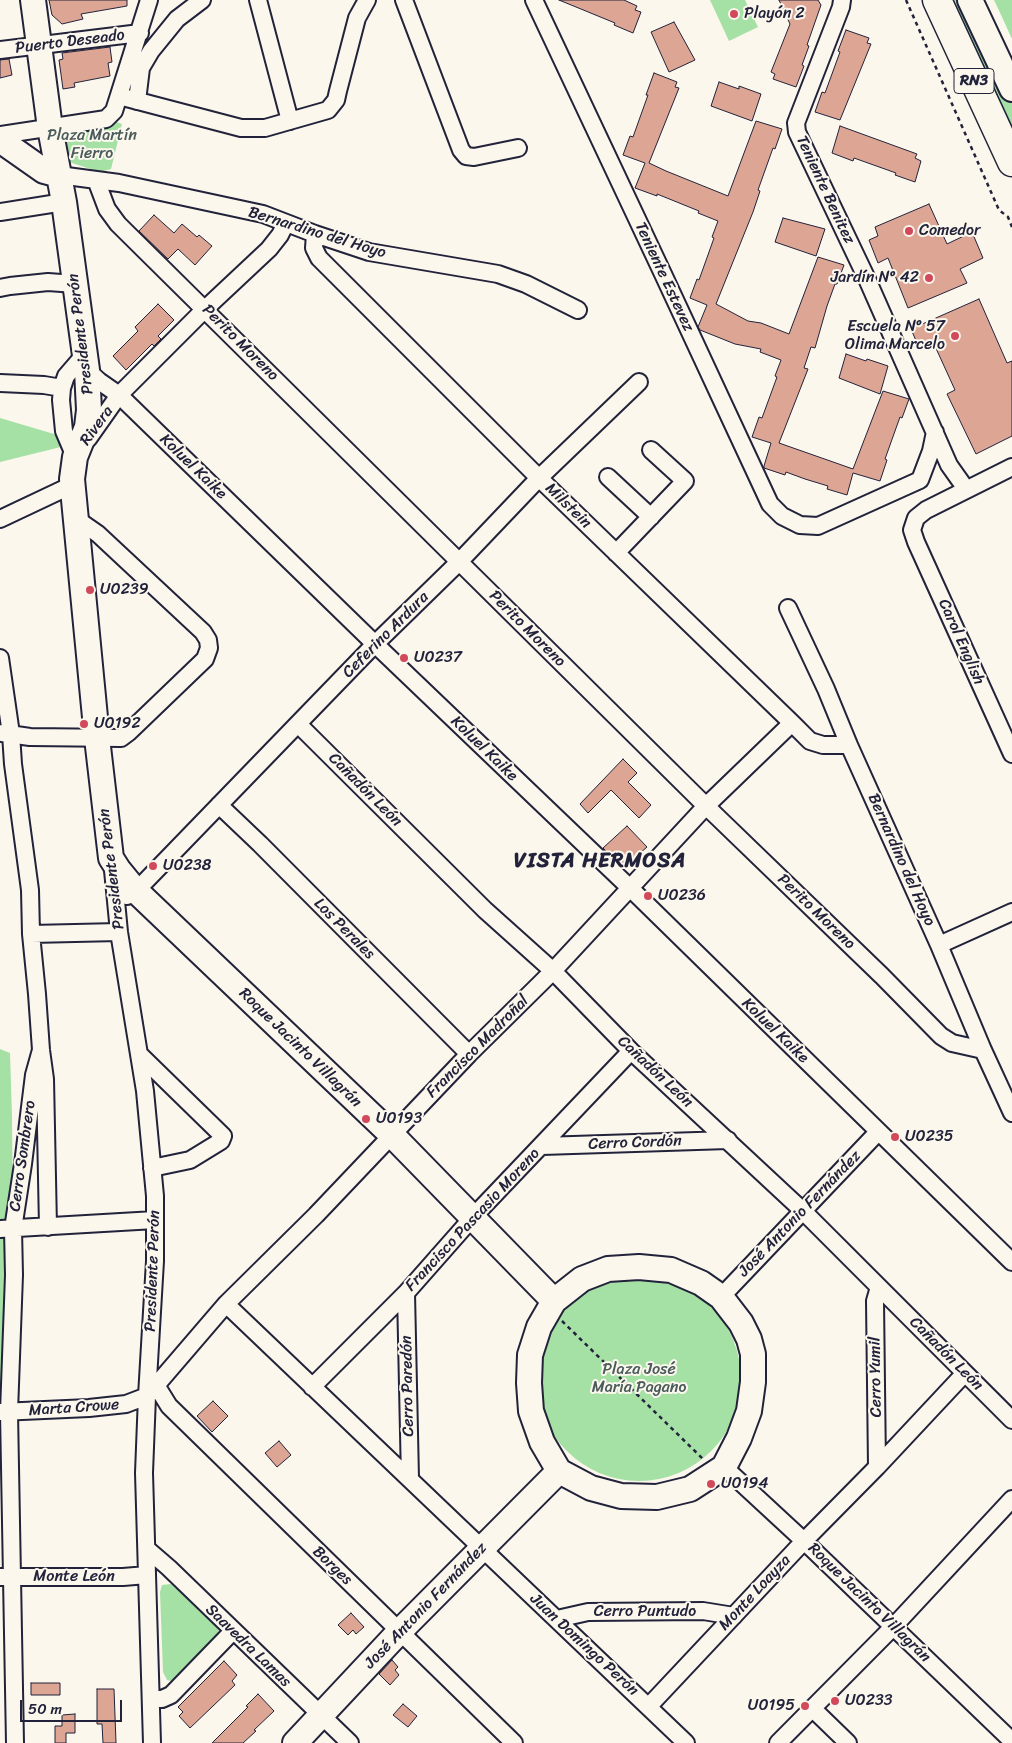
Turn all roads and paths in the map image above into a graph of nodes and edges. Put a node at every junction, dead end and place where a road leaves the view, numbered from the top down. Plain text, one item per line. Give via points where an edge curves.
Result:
1 (33, 0) edge
2 (149, 0) edge
3 (202, 0) edge
4 (258, 0) edge
5 (367, 0) edge
6 (404, 0) edge
7 (534, 0) edge
8 (842, 0) edge
9 (906, 0) edge
10 (937, 0) edge
11 (970, 0) edge
12 (140, 33) junction
13 (40, 45) junction
14 (0, 50) edge
15 (1012, 89) edge
16 (119, 96) junction
17 (137, 101) junction
18 (290, 121) junction
19 (50, 128) junction
20 (0, 135) edge
21 (0, 140) edge
22 (518, 148) dead end
23 (1012, 162) edge
24 (59, 175) junction
25 (96, 180) junction
26 (64, 202) junction
27 (0, 212) edge
28 (286, 223) junction
29 (1012, 227) edge
30 (316, 234) junction
31 (75, 284) junction
32 (0, 288) edge
33 (205, 309) junction
34 (578, 310) dead end
35 (86, 362) junction
36 (639, 382) dead end
37 (0, 383) edge
38 (62, 388) junction
39 (119, 395) junction
40 (935, 432) junction
41 (651, 450) dead end
42 (75, 457) junction
43 (1012, 467) edge
44 (952, 471) junction
45 (608, 477) dead end
46 (539, 478) junction
47 (920, 480) junction
48 (72, 485) junction
49 (966, 489) junction
50 (652, 517) junction
51 (75, 518) junction
52 (0, 519) edge
53 (616, 553) junction
54 (459, 562) junction
55 (788, 608) dead end
56 (375, 644) junction
57 (0, 658) edge
58 (792, 723) junction
59 (298, 724) junction
60 (6, 733) edge
61 (97, 738) junction
62 (849, 745) junction
63 (1012, 754) edge
64 (6, 765) edge
65 (219, 805) junction
66 (706, 806) junction
67 (111, 858) joint
68 (630, 888) junction
69 (126, 897) junction
70 (1012, 912) edge
71 (119, 932) junction
72 (31, 934) junction
73 (939, 945) junction
74 (553, 971) junction
75 (41, 1050) junction
76 (631, 1050) junction
77 (983, 1050) junction
78 (469, 1054) junction
79 (140, 1055) junction
80 (1012, 1113) edge
81 (878, 1132) junction
82 (392, 1135) junction
83 (728, 1140) junction
84 (542, 1146) junction
85 (152, 1168) junction
86 (803, 1211) junction
87 (473, 1217) junction
88 (155, 1220) junction
89 (48, 1227) junction
90 (6, 1229) edge
91 (1012, 1262) edge
92 (879, 1287) junction
93 (406, 1293) junction
94 (721, 1297) junction
95 (226, 1304) junction
96 (551, 1306) junction
97 (965, 1374) junction
98 (312, 1387) junction
99 (152, 1390) junction
100 (5, 1412) edge
101 (1012, 1420) edge
102 (877, 1467) junction
103 (721, 1469) junction
104 (558, 1471) junction
105 (410, 1479) junction
106 (1012, 1499) edge
107 (804, 1541) junction
108 (146, 1549) junction
109 (481, 1549) junction
110 (147, 1575) junction
111 (7, 1577) edge
112 (734, 1616) junction
113 (557, 1619) junction
114 (894, 1626) junction
115 (233, 1631) junction
116 (399, 1632) junction
117 (152, 1699) junction
118 (649, 1706) junction
119 (813, 1709) junction
120 (321, 1715) junction
121 (1012, 1741) edge
122 (15, 1743) edge
123 (152, 1743) edge
124 (295, 1743) edge
125 (350, 1743) edge
126 (514, 1743) edge
127 (686, 1743) edge
128 (778, 1743) edge
129 (848, 1743) edge

1 - 13 street, Presidente Perón
2 - 12 street
3 - 17 street via 177,19 151,52 141,68
4 - 18 street
5 - 18 street via 357,18 336,100 328,110
6 - 22 street via 461,150 466,156 474,157
7 - 47 street, Teniente Estevez via 770,504 782,516 800,525 818,526
8 - 40 street, Teniente Benitez via 796,123 797,132
9 - 29 path via 999,210 1008,217
10 - 23 highway, RN3
11 - 15 street
12 - 13 street, Puerto Deseado
12 - 16 street
13 - 14 street, Puerto Deseado
13 - 19 street, Presidente Perón
16 - 17 street
16 - 19 street via 114,111 106,119
17 - 18 street via 241,128 265,128
19 - 20 street
19 - 24 street, Presidente Perón
21 - 24 street, Bernardino del Hoyo via 44,171
24 - 25 street, Bernardino del Hoyo
24 - 26 street, Presidente Perón
25 - 28 street, Bernardino del Hoyo via 263,214
25 - 33 street, Perito Moreno via 106,210
26 - 27 street
26 - 31 street, Presidente Perón
28 - 30 street, Bernardino del Hoyo
28 - 33 street, Rivera via 268,249
30 - 34 street, Bernardino del Hoyo via 369,252 498,274
30 - 46 street, Milstein via 314,248 319,258
31 - 32 street via 48,282
31 - 35 street, Presidente Perón
33 - 39 street, Rivera
33 - 54 street, Perito Moreno
35 - 38 street via 66,376
35 - 39 street, Koluel Kaike via 99,382
35 - 42 street, Presidente Perón via 90,410
36 - 46 street, Ceferino Ardura
37 - 38 street
38 - 42 street via 64,431
39 - 42 street, Rivera
39 - 56 street, Koluel Kaike
40 - 44 street, Teniente Benitez
40 - 47 street
41 - 50 street via 685,481
42 - 48 street, Presidente Perón
43 - 49 street
44 - 47 street via 937,470
44 - 49 street, Teniente Benitez
45 - 50 street
46 - 53 street, Milstein
46 - 54 street, Ceferino Ardura
48 - 51 street, Presidente Perón
48 - 52 street
49 - 63 street, Carol English via 926,510 916,518 912,530
50 - 53 street
51 - 61 street, Presidente Perón
51 - 61 street via 98,534 203,632 209,648 205,659 129,732 121,738
53 - 58 street, Milstein
54 - 56 street, Ceferino Ardura
54 - 66 street, Perito Moreno
55 - 62 street, Bernardino del Hoyo
56 - 59 street, Ceferino Ardura
56 - 68 street, Koluel Kaike
57 - 60 street, Cerro Sombrero
58 - 62 street, Milstein via 810,741 823,745
58 - 66 street, Francisco Madroñal
59 - 65 street, Ceferino Ardura
59 - 74 street, Cañadón León via 485,910
60 - 61 street via 30,737
60 - 64 street, Cerro Sombrero
61 - 67 street, Presidente Perón
62 - 73 street, Bernardino del Hoyo
64 - 72 street, Cerro Sombrero via 30,890
65 - 69 street, Ceferino Ardura
65 - 78 street, Los Perales
66 - 68 street, Francisco Madroñal
66 - 77 street, Perito Moreno via 941,1036 952,1043
67 - 69 street, Roque Jacinto Villagrán
68 - 74 street, Francisco Madroñal
68 - 81 street, Koluel Kaike
69 - 71 street, Presidente Perón
69 - 82 street, Roque Jacinto Villagrán
70 - 73 street
71 - 72 street
71 - 79 street, Presidente Perón
72 - 75 street, Cerro Sombrero
73 - 77 street, Bernardino del Hoyo
74 - 76 street, Cañadón León
74 - 78 street, Francisco Madroñal
75 - 89 street, Cerro Sombrero via 45,1079
75 - 90 street, Cerro Sombrero via 34,1075 23,1164
76 - 83 street, Cañadón León
76 - 84 street, Francisco Pascasio Moreno
77 - 80 street, Bernardino del Hoyo
78 - 82 street, Francisco Madroñal
79 - 85 street, Presidente Perón
79 - 85 street via 223,1136 221,1141 190,1160
81 - 86 street, José Antonio Fernández
81 - 91 street, Koluel Kaike
82 - 87 street, Roque Jacinto Villagrán
82 - 95 street, Francisco Madroñal
83 - 84 street, Cerro Cordón
83 - 86 street, Cañadón León
84 - 87 street, Francisco Pascasio Moreno
85 - 88 street, Presidente Perón
86 - 92 street, Cañadón León
86 - 94 street, José Antonio Fernández
87 - 93 street, Francisco Pascasio Moreno
87 - 96 street, Roque Jacinto Villagrán
88 - 89 street
88 - 99 street, Presidente Perón
89 - 90 street
90 - 100 street, Cerro Sombrero via 14,1275
92 - 97 street, Cañadón León
92 - 102 street, Cerro Yumil via 875,1301
93 - 98 street, Francisco Pascasio Moreno
93 - 105 street, Cerro Paredón
94 - 96 street via 701,1283 671,1270 640,1267 608,1269 582,1280
94 - 103 street via 749,1339 753,1354 753,1382 750,1411
95 - 98 street, Juan Domingo Perón
95 - 99 street, Francisco Madroñal
96 - 103 path via 557,1316 703,1460
96 - 104 street via 539,1327 530,1355 528,1383 531,1411 542,1442
97 - 101 street, Cañadón León
97 - 102 street, Monte Loayza
98 - 105 street, Juan Domingo Perón
99 - 100 street, Marta Crowe via 126,1404
99 - 108 street, Presidente Perón via 144,1473
99 - 116 street, Borges
100 - 111 street, Cerro Sombrero
102 - 107 street, Monte Loayza
103 - 104 street via 690,1489 657,1497 621,1496 591,1488
103 - 107 street, Roque Jacinto Villagrán
104 - 109 street, José Antonio Fernández
105 - 109 street, Juan Domingo Perón
106 - 114 street
107 - 112 street, Monte Loayza
107 - 114 street, Roque Jacinto Villagrán
108 - 110 street, Presidente Perón
108 - 115 street, Saavedra Lamas
109 - 113 street, Juan Domingo Perón
109 - 116 street, José Antonio Fernández
110 - 111 street, Monte León
110 - 117 street, Presidente Perón
111 - 122 street, Cerro Sombrero
112 - 113 street, Cerro Puntudo via 702,1612 588,1612
112 - 118 street, Monte Loayza
113 - 118 street, Juan Domingo Perón
114 - 119 street
114 - 121 street, Roque Jacinto Villagrán
115 - 117 street via 171,1695
115 - 120 street, Saavedra Lamas
116 - 120 street, José Antonio Fernández
116 - 126 street, Borges
117 - 123 street, Presidente Perón
118 - 127 street, Juan Domingo Perón
119 - 128 street
119 - 129 street
120 - 124 street, José Antonio Fernández
120 - 125 street, Saavedra Lamas

